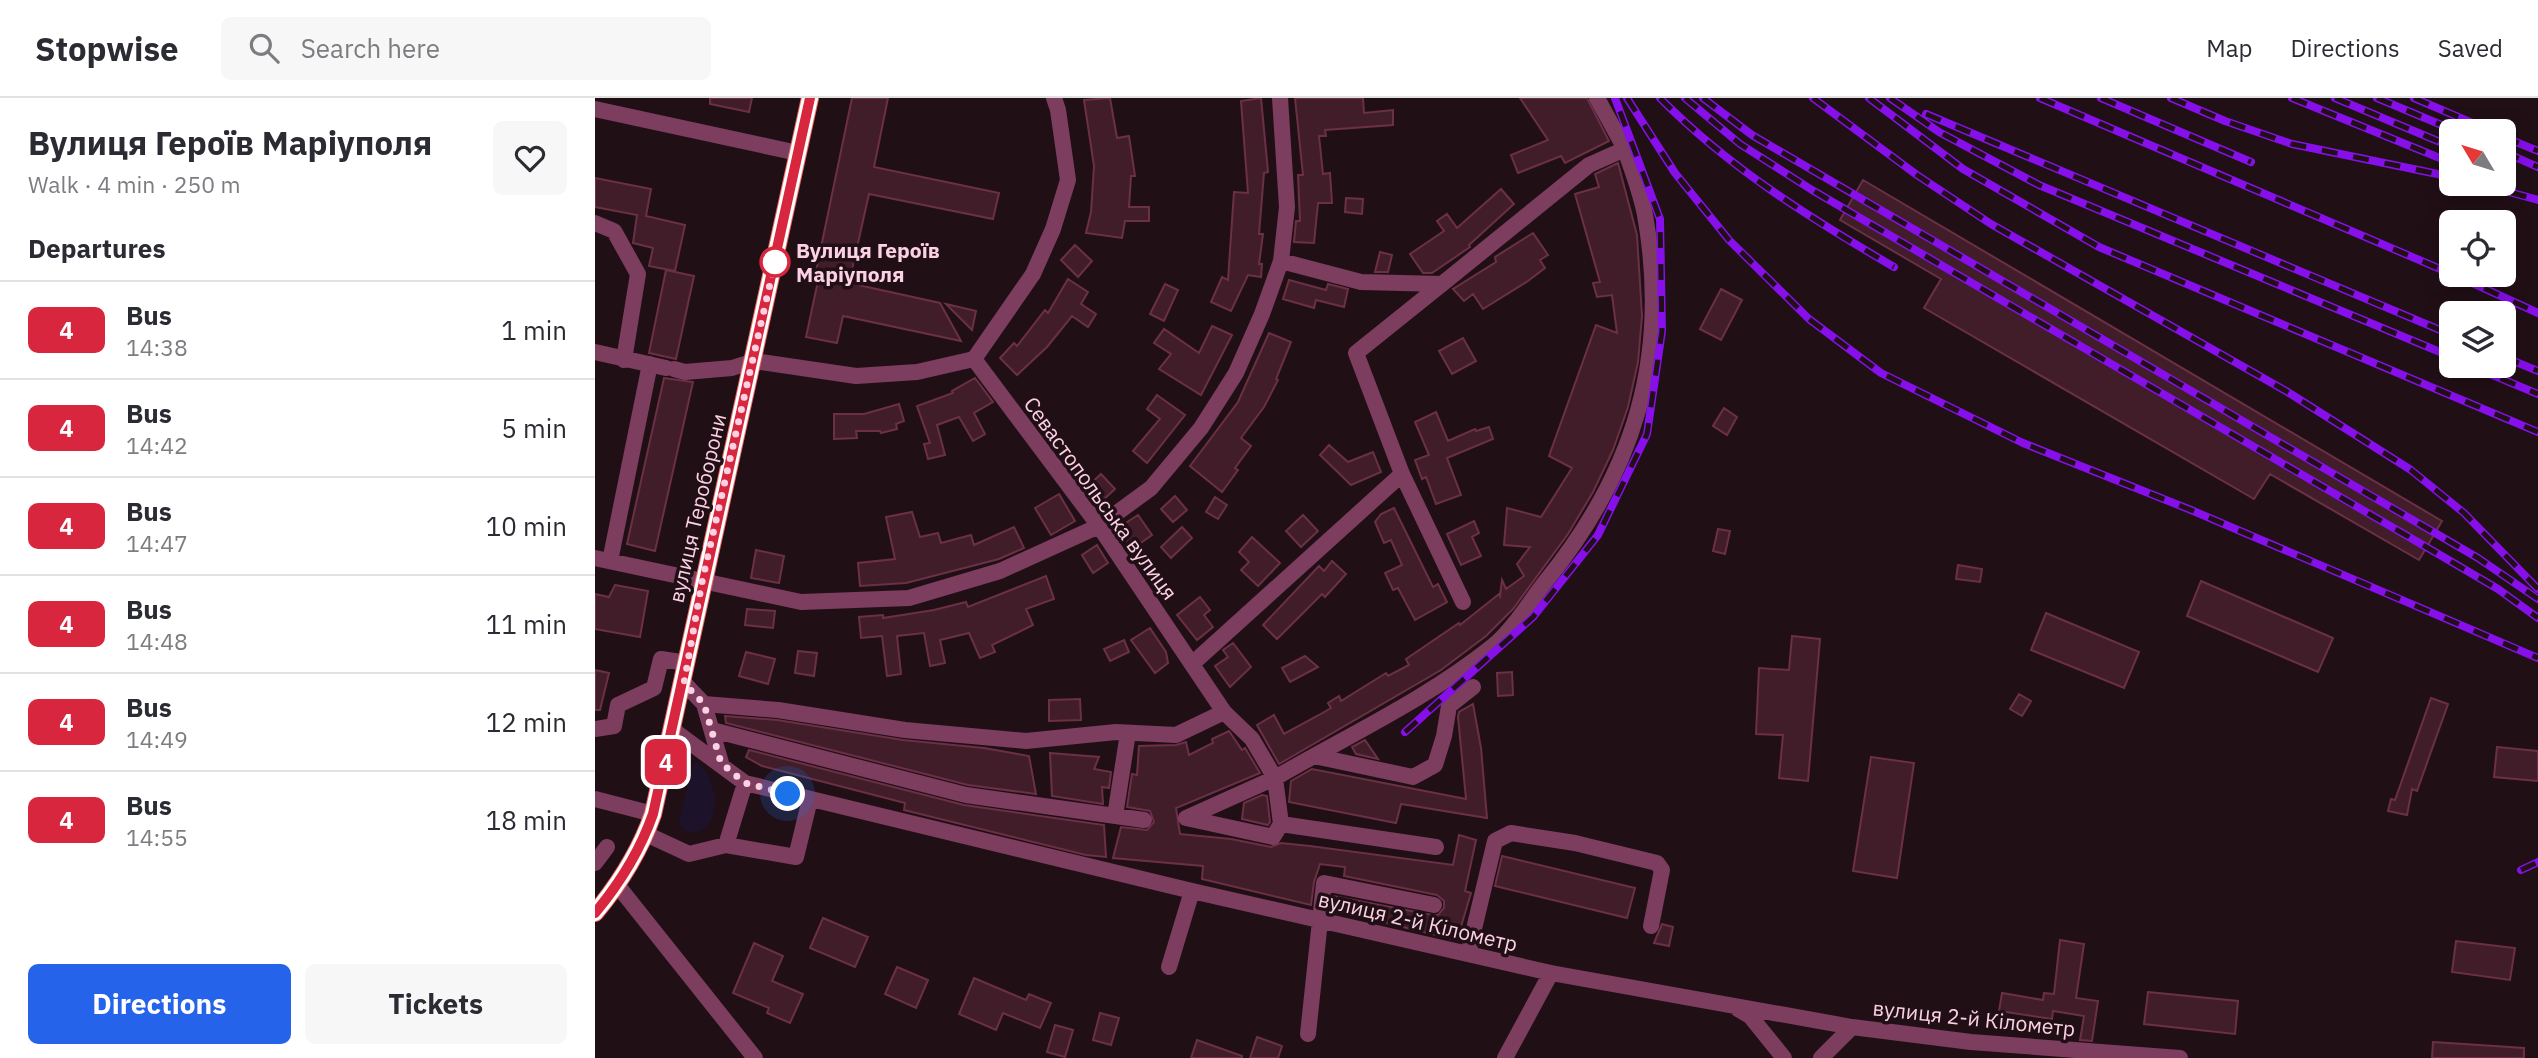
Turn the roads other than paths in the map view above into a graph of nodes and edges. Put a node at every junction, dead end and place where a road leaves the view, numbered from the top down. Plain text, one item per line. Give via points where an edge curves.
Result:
1 (810, 98) edge
2 (1054, 98) edge
3 (1280, 98) edge
4 (1597, 98) edge
5 (595, 109) edge
6 (1625, 149) junction
7 (798, 153) junction
8 (595, 223) edge
9 (1281, 261) junction
10 (1442, 284) junction
11 (595, 352) edge
12 (974, 359) junction
13 (624, 360) junction
14 (754, 361) junction
15 (664, 367) junction
16 (1402, 474) junction
17 (1099, 526) junction
18 (602, 559) edge
19 (702, 582) junction
20 (1463, 603) dead end
21 (687, 663) junction
22 (1192, 664) junction
23 (684, 683) junction
24 (1473, 687) dead end
25 (704, 704) junction
26 (1224, 712) junction
27 (595, 729) edge
28 (673, 730) junction
29 (712, 730) junction
30 (1128, 733) junction
31 (1314, 755) junction
32 (721, 763) junction
33 (1275, 778) junction
34 (745, 783) junction
35 (595, 799) edge
36 (810, 799) junction
37 (653, 814) junction
38 (1115, 816) junction
39 (1144, 820) dead end
40 (1281, 824) junction
41 (646, 834) junction
42 (726, 845) junction
43 (607, 846) dead end
44 (1436, 847) dead end
45 (595, 863) edge
46 (618, 886) junction
47 (1192, 891) junction
48 (1434, 905) dead end
49 (595, 913) edge
50 (1318, 920) junction
51 (1651, 926) dead end
52 (1468, 954) junction
53 (1169, 967) dead end
54 (1551, 973) junction
55 (1734, 1006) junction
56 (1852, 1027) junction
57 (1308, 1034) dead end
58 (2017, 1051) edge
59 (755, 1058) edge
60 (1505, 1058) edge
61 (1784, 1058) edge
62 (1821, 1058) edge
63 (2180, 1058) edge

1 - 7 main road, вулиця Тероборони
2 - 12 street via 1068,180 1053,229 1033,274
3 - 9 street via 1287,207
4 - 6 street
5 - 7 street
6 - 10 street via 1589,165
6 - 31 street via 1645,214 1653,313 1637,420 1612,482 1579,541 1495,645
7 - 14 main road, вулиця Тероборони
8 - 13 street via 614,231 638,274
9 - 10 street via 1361,282
9 - 17 street via 1236,373 1201,428 1151,488
10 - 16 street via 1356,353
11 - 13 street
12 - 14 street via 917,372 856,376
12 - 17 street, Севастопольська вулиця
13 - 15 street
14 - 15 street via 685,372
14 - 19 main road, вулиця Тероборони
15 - 18 street
16 - 20 street
16 - 22 street
17 - 19 street via 1000,571 909,598 801,602
17 - 22 street, Севастопольська вулиця
18 - 19 street
19 - 21 main road, вулиця Тероборони
21 - 23 main road, вулиця Тероборони
21 - 27 street via 661,659 654,688 618,705 614,726
22 - 26 street, Севастопольська вулиця
23 - 25 street
23 - 28 main road, вулиця Тероборони
24 - 31 street via 1449,706 1435,765 1413,777
25 - 29 street
25 - 30 street via 1026,741
26 - 30 street via 1176,735
26 - 33 street, Севастопольська вулиця via 1252,739
28 - 32 street, вулиця 2-й Кілометр
28 - 37 main road, вулиця Тероборони
29 - 32 street
29 - 38 street via 967,795
30 - 38 street
31 - 33 street
32 - 34 street, вулиця 2-й Кілометр
33 - 40 street
33 - 40 street via 1186,818 1273,837
34 - 36 street, вулиця 2-й Кілометр
34 - 42 street
35 - 37 street
36 - 42 street via 796,857
36 - 47 street, вулиця 2-й Кілометр
37 - 41 main road, вулиця Тероборони
38 - 39 street
40 - 44 street
41 - 42 street via 689,854
41 - 46 main road, вулиця Тероборони
43 - 45 street
46 - 49 main road, вулиця Тероборони
46 - 59 street
47 - 50 street, вулиця 2-й Кілометр
47 - 53 street
48 - 50 street via 1324,883
50 - 52 street, вулиця 2-й Кілометр
50 - 57 street
51 - 52 street via 1663,870 1657,863 1511,833 1495,841
52 - 54 street, вулиця 2-й Кілометр
54 - 55 street, вулиця 2-й Кілометр
54 - 60 street
55 - 56 street, вулиця 2-й Кілометр
55 - 61 street via 1750,1016
56 - 58 street, вулиця 2-й Кілометр
56 - 62 street
58 - 63 street, вулиця 2-й Кілометр

